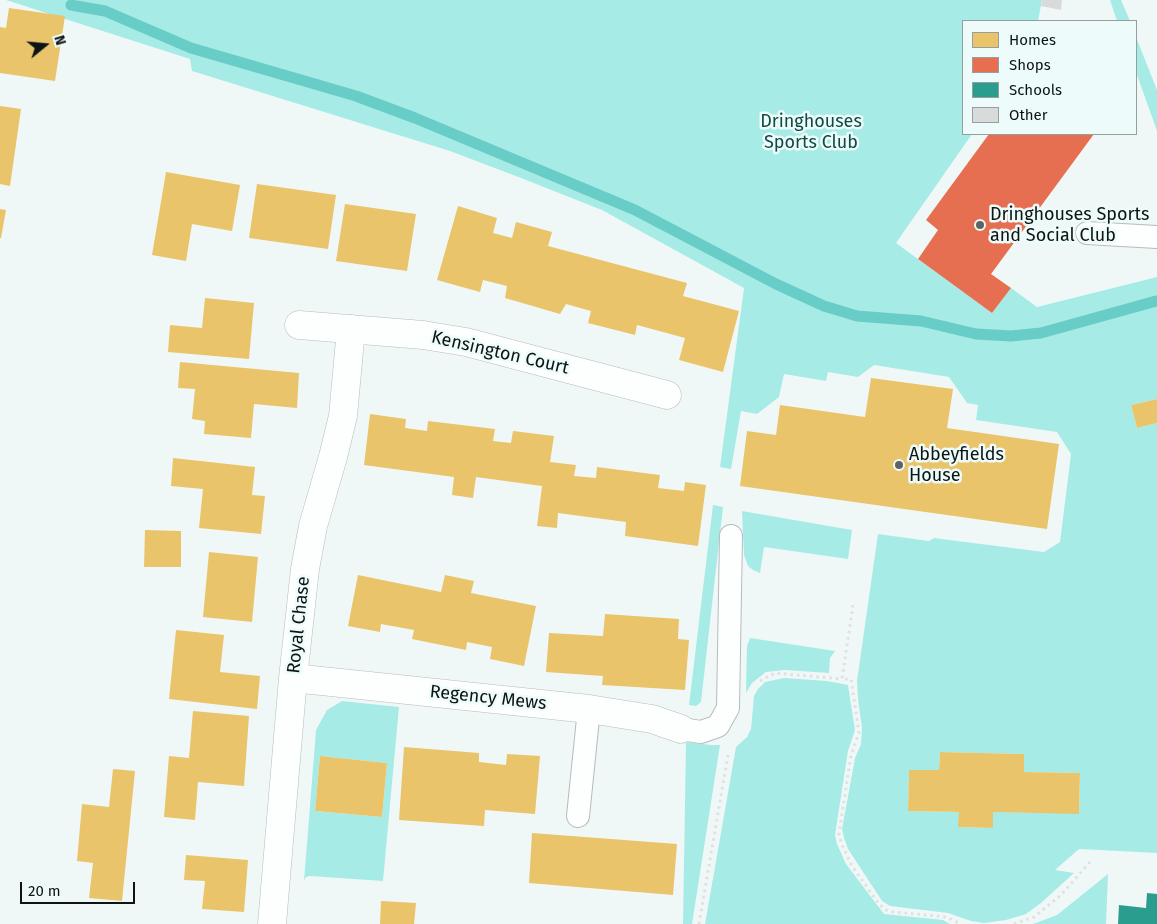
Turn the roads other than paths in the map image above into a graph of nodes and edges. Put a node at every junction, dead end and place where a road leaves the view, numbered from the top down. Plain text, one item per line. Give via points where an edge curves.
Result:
1 (1087, 233) dead end
2 (1157, 236) edge
3 (299, 325) dead end
4 (351, 330) junction
5 (667, 395) dead end
6 (731, 536) dead end
7 (293, 678) junction
8 (588, 708) junction
9 (681, 729) joint
10 (578, 816) dead end
11 (272, 924) edge

1 - 2 lane
3 - 4 street, Kensington Court
4 - 5 street, Kensington Court via 466,342
4 - 7 street, Royal Chase via 342,416 308,552
6 - 9 lane via 728,708 718,726 701,732
7 - 8 street, Regency Mews
7 - 11 street, Royal Chase
8 - 9 street, Regency Mews via 652,719
8 - 10 lane

